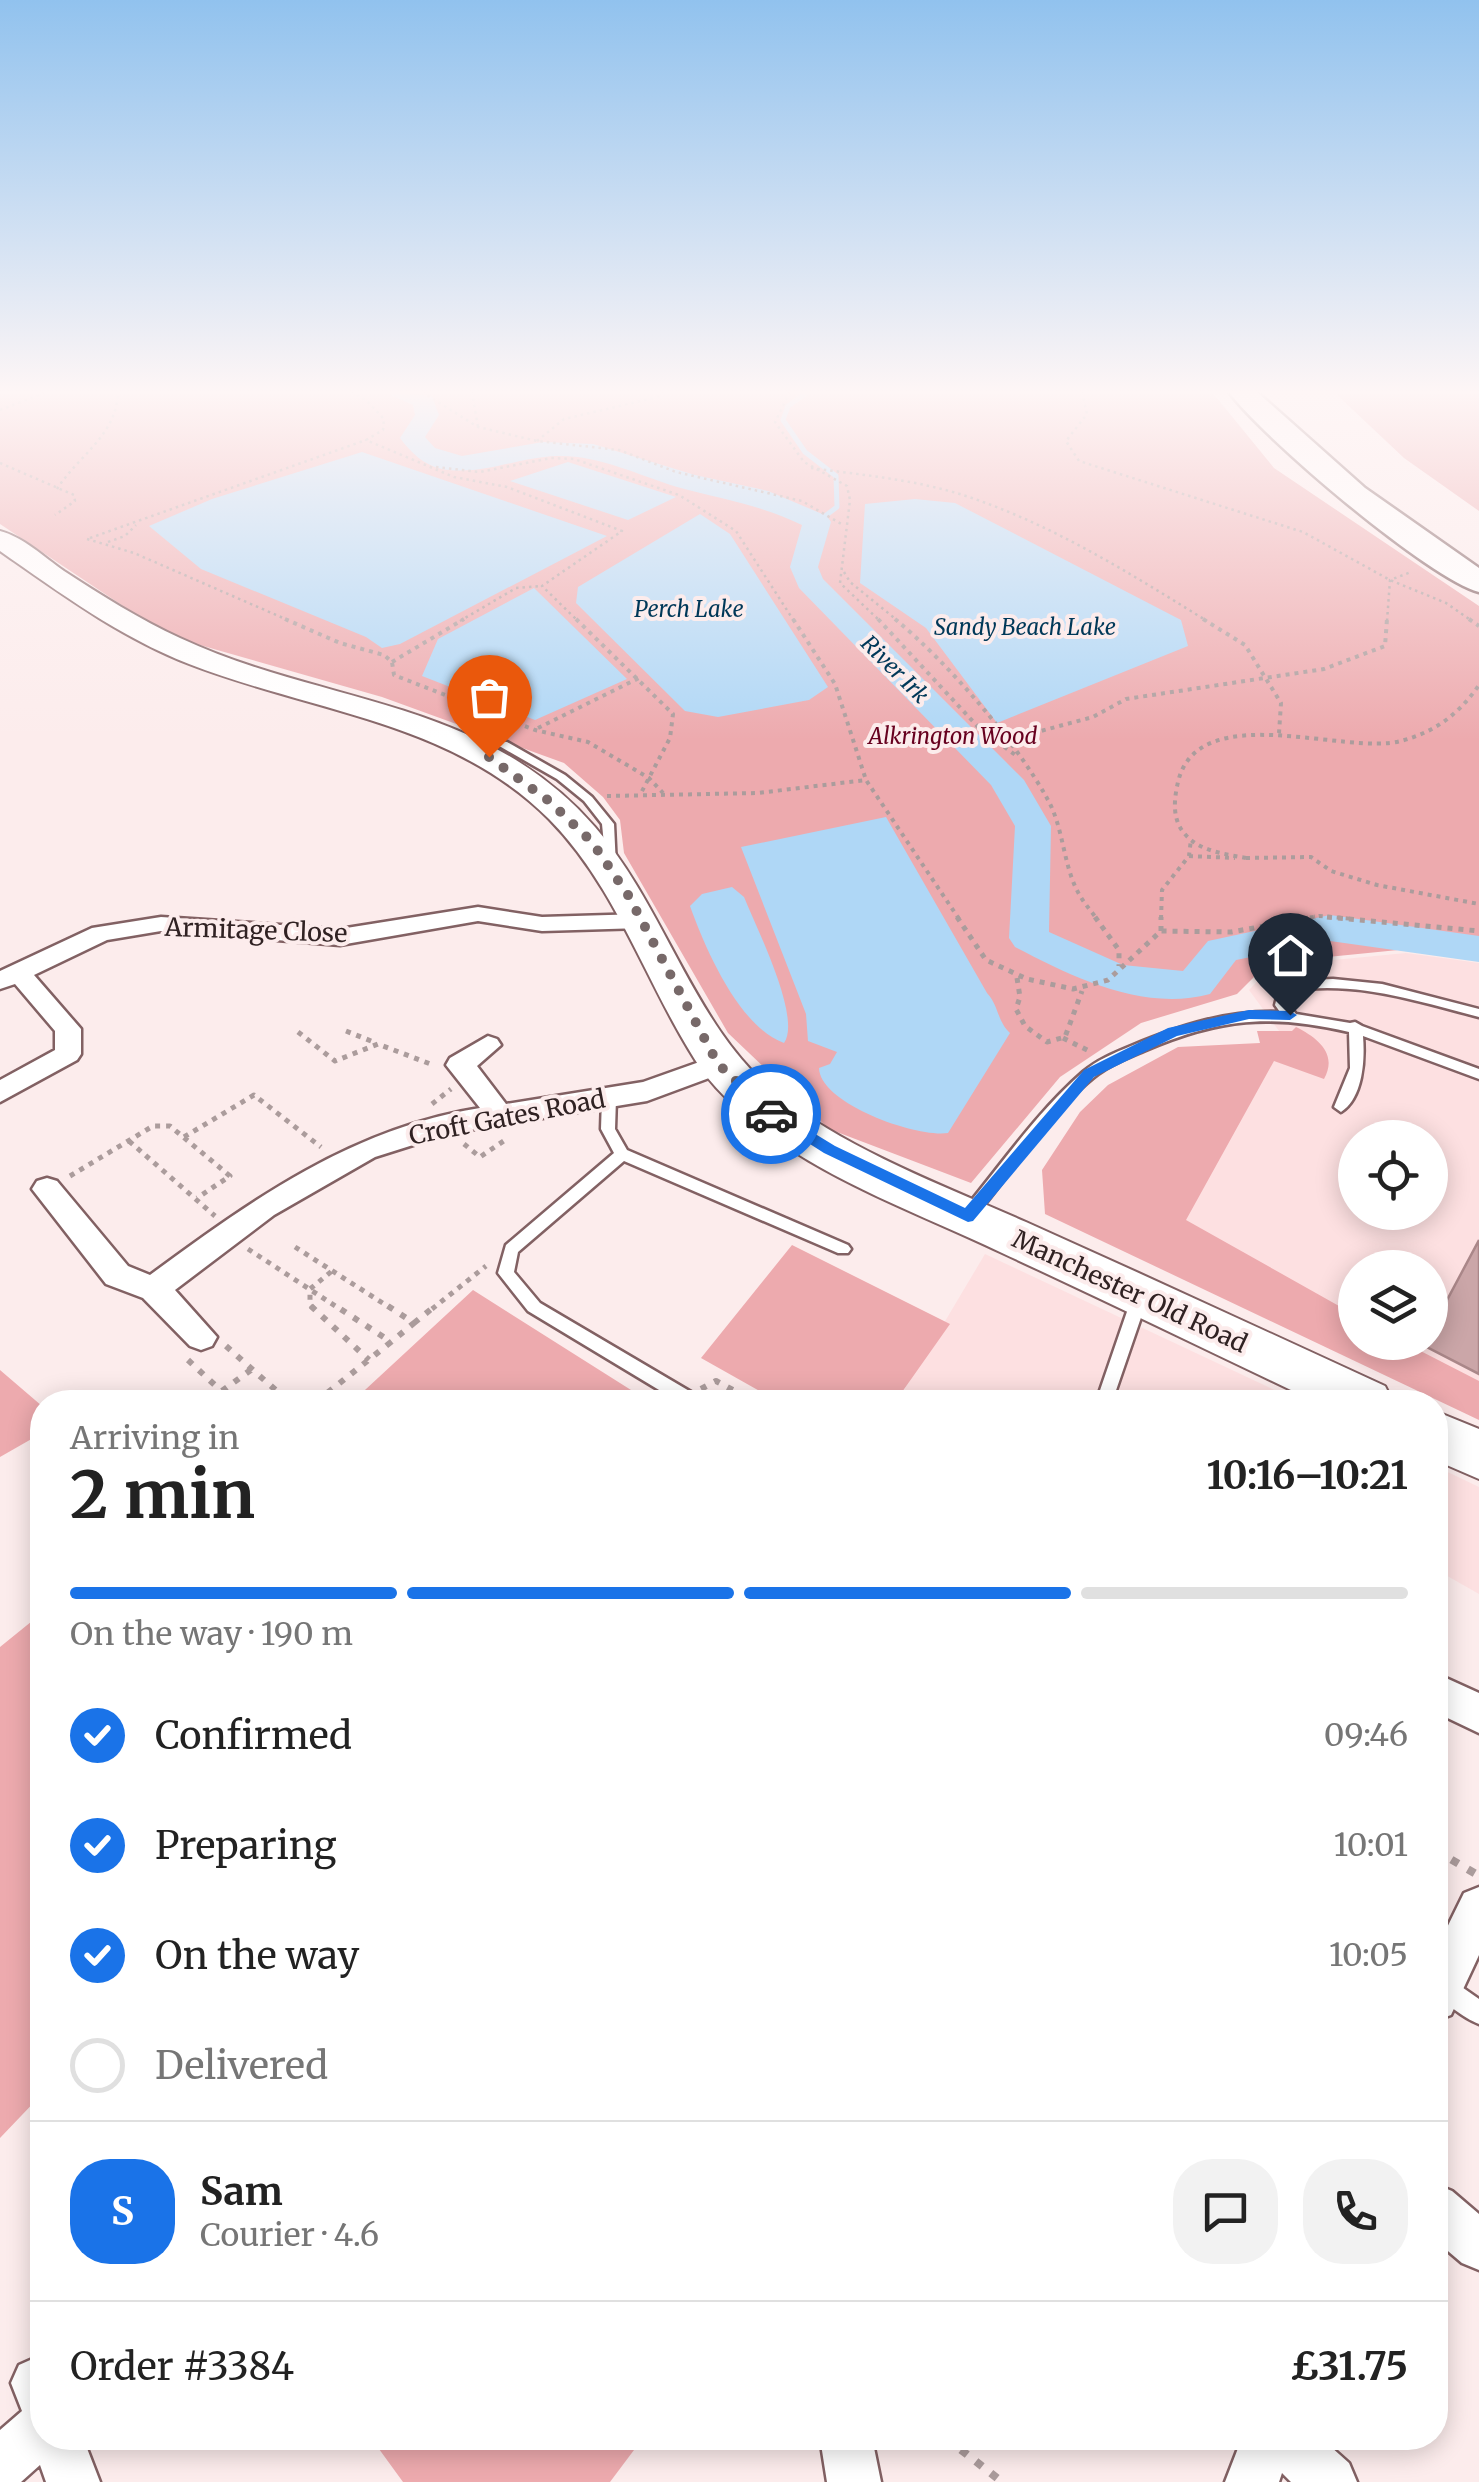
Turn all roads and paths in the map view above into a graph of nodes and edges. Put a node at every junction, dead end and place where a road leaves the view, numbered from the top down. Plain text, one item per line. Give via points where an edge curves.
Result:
1 (65, 508) edge
2 (180, 508) edge
3 (563, 508) edge
4 (701, 508) edge
5 (813, 508) edge
6 (848, 508) edge
7 (992, 508) edge
8 (1226, 508) edge
9 (1376, 508) edge
10 (55, 515) dead end
11 (138, 523) junction
12 (844, 525) junction
13 (1, 541) edge
14 (106, 543) junction
15 (844, 572) junction
16 (1411, 572) dead end
17 (1390, 580) junction
18 (1479, 582) edge
19 (542, 586) junction
20 (1479, 626) edge
21 (392, 662) junction
22 (639, 678) junction
23 (1266, 678) junction
24 (1479, 685) edge
25 (535, 730) junction
26 (1278, 733) junction
27 (1006, 740) junction
28 (462, 742) junction
29 (1021, 758) junction
30 (649, 778) junction
31 (866, 780) junction
32 (640, 793) junction
33 (663, 793) junction
34 (590, 801) junction
35 (1191, 839) junction
36 (1189, 856) junction
37 (1246, 858) junction
38 (613, 870) junction
39 (1479, 904) edge
40 (642, 920) junction
41 (1479, 930) edge
42 (1161, 931) junction
43 (1119, 966) junction
44 (10, 977) edge
45 (1017, 978) junction
46 (1082, 990) junction
47 (1479, 1013) edge
48 (1290, 1015) junction
49 (1355, 1026) junction
50 (346, 1031) dead end
51 (298, 1032) dead end
52 (378, 1044) junction
53 (488, 1046) dead end
54 (718, 1064) junction
55 (448, 1070) dead end
56 (1479, 1074) edge
57 (462, 1081) dead end
58 (0, 1092) edge
59 (608, 1098) junction
60 (1340, 1107) dead end
61 (422, 1112) dead end
62 (498, 1114) junction
63 (184, 1137) junction
64 (129, 1141) junction
65 (622, 1154) junction
66 (332, 1156) dead end
67 (47, 1189) joint
68 (197, 1198) junction
69 (968, 1216) junction
70 (220, 1231) junction
71 (295, 1247) dead end
72 (510, 1249) junction
73 (844, 1249) dead end
74 (332, 1270) junction
75 (154, 1289) junction
76 (310, 1289) junction
77 (1140, 1296) junction
78 (414, 1323) junction
79 (201, 1337) junction
80 (391, 1342) junction
81 (370, 1360) junction
82 (252, 1368) junction
83 (220, 1390) edge
84 (224, 1390) edge
85 (274, 1390) edge
86 (331, 1390) edge
87 (673, 1390) edge
88 (699, 1390) edge
89 (733, 1390) edge
90 (1108, 1390) edge
91 (1341, 1390) edge
92 (1448, 1440) edge
93 (1479, 1455) edge
94 (1448, 1698) edge
95 (1479, 1714) edge
96 (1448, 1857) edge
97 (1479, 1875) edge
98 (1479, 1908) edge
99 (1448, 1973) edge
100 (1448, 1996) edge
101 (1479, 2012) edge
102 (1448, 2219) edge
103 (1479, 2246) edge
104 (30, 2420) edge
105 (61, 2450) edge
106 (848, 2450) edge
107 (961, 2450) edge
108 (1264, 2450) edge
109 (1296, 2450) edge
110 (0, 2465) edge
111 (73, 2482) edge
112 (854, 2482) edge
113 (1002, 2482) edge
114 (1252, 2482) edge
115 (1330, 2482) edge

1 - 10 path
2 - 11 path
3 - 19 path via 622,530
4 - 31 path via 736,530 835,684
5 - 12 path
6 - 12 path
7 - 23 path via 1095,552 1245,645
8 - 17 path via 1303,532
9 - 18 highway
11 - 14 path
11 - 14 path via 87,539
12 - 15 path
13 - 28 main road, Manchester Old Road via 176,648 409,719
14 - 21 path
15 - 27 path via 919,639
15 - 29 path via 840,583 850,595 897,636 980,729
16 - 17 path
17 - 20 path via 1446,602
17 - 23 path via 1384,646 1324,670
19 - 21 path via 516,588
19 - 22 path
21 - 25 path via 394,675
22 - 25 path
22 - 30 path via 673,714 670,738
23 - 26 path via 1281,703
23 - 27 path via 1126,699 1093,717
24 - 26 path via 1451,722 1397,742 1347,744
25 - 30 path via 588,742
26 - 35 path via 1198,750 1177,773 1174,815
27 - 29 path
28 - 34 lane via 503,744
28 - 38 main road, Manchester Old Road via 549,801
29 - 43 path via 1062,831 1077,892 1119,950
30 - 32 path
30 - 33 path
31 - 33 path via 758,793
31 - 45 path via 986,960
32 - 33 path
32 - 34 path
34 - 38 lane via 608,824
35 - 36 path
35 - 37 path
36 - 37 path
36 - 42 path via 1162,890
37 - 39 path via 1311,857 1377,886
38 - 40 main road, Manchester Old Road
40 - 44 street, Armitage Close via 542,924 478,914 340,937 160,924 101,933
40 - 54 main road, Manchester Old Road
41 - 42 path via 1319,916 1231,932
42 - 43 path
43 - 46 path via 1104,983
44 - 58 street via 68,1029 68,1054
45 - 46 path
45 - 46 path via 1016,1009 1025,1026 1047,1042 1065,1037
47 - 48 lane via 1340,983 1304,983 1284,988 1281,1005
48 - 49 lane
48 - 69 lane via 1249,1014 1173,1032 1089,1074
49 - 56 lane
49 - 60 lane via 1360,1053
50 - 52 path
51 - 52 path via 335,1061
52 - 55 path
53 - 62 street via 459,1066
54 - 59 street, Croft Gates Road
54 - 69 main road, Manchester Old Road via 800,1134
57 - 61 path
59 - 62 street, Croft Gates Road
59 - 65 lane via 608,1130
62 - 70 street, Croft Gates Road via 364,1150
63 - 64 path via 170,1126 153,1126
63 - 66 path via 254,1094
63 - 68 path via 230,1176
64 - 67 path
64 - 68 path
65 - 72 lane
65 - 73 lane
67 - 75 street via 118,1276
68 - 70 path via 214,1213
69 - 77 main road, Manchester Old Road
70 - 75 street, Croft Gates Road
70 - 76 path
71 - 74 path
72 - 78 path
72 - 87 lane via 506,1273 534,1307
74 - 76 path
74 - 78 path
75 - 79 street
76 - 80 path
76 - 81 path via 310,1306
77 - 90 lane
77 - 91 main road, Manchester Old Road
78 - 80 path
79 - 82 path via 210,1331
79 - 83 path via 179,1352
80 - 81 path
81 - 86 path
82 - 84 path
82 - 85 path
88 - 89 path via 716,1381
92 - 93 main road
94 - 95 street
96 - 97 path
98 - 99 street
100 - 101 lane
102 - 103 street
104 - 110 street
105 - 111 street
106 - 112 street
107 - 113 path
108 - 114 street
109 - 115 street

